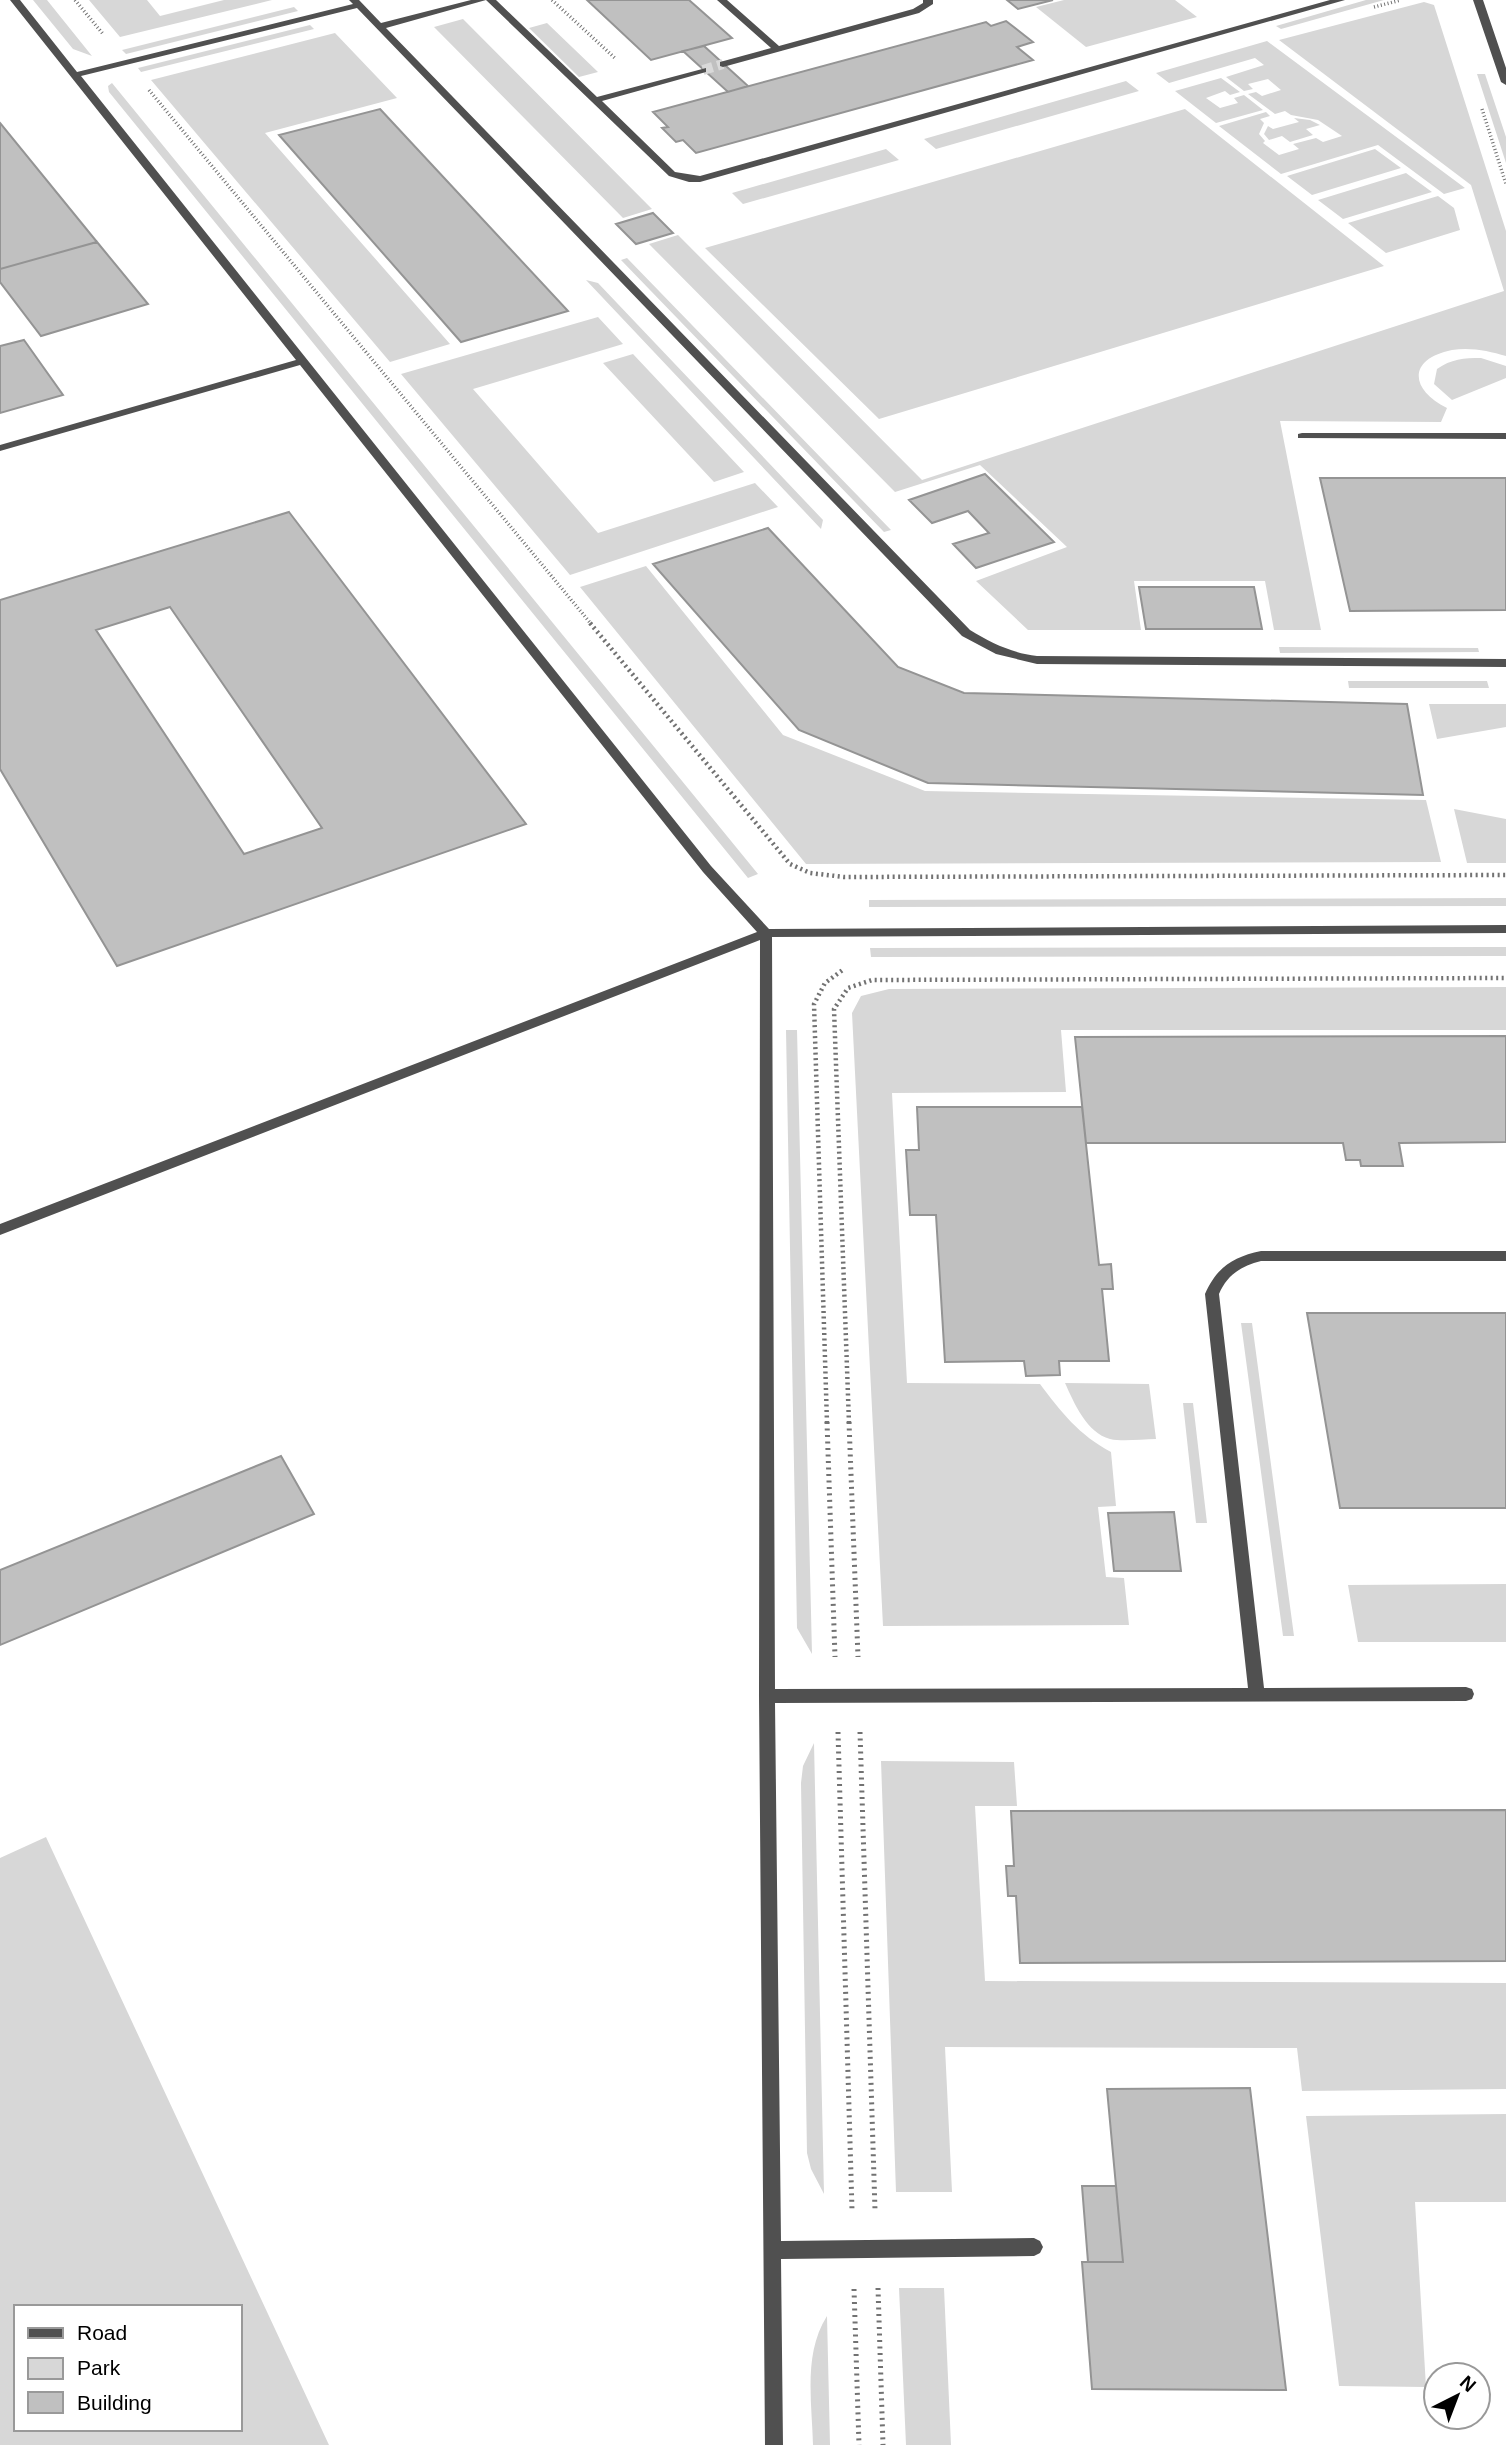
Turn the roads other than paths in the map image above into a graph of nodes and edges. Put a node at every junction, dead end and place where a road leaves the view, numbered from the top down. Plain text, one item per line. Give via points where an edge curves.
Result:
1 (15, 0) edge
2 (482, 0) edge
3 (491, 0) edge
4 (722, 0) edge
5 (928, 0) edge
6 (1340, 0) edge
7 (1478, 0) edge
8 (356, 3) edge
9 (381, 26) junction
10 (777, 49) junction
11 (723, 64) tunnel mouth
12 (1503, 65) edge
13 (703, 69) tunnel mouth
14 (75, 75) junction
15 (1506, 82) edge
16 (595, 100) junction
17 (303, 361) junction
18 (1301, 436) dead end
19 (1506, 436) edge
20 (0, 448) edge
21 (1506, 663) edge
22 (1506, 929) edge
23 (765, 933) junction
24 (0, 1230) edge
25 (1506, 1256) edge
26 (1466, 1694) dead end
27 (1257, 1695) junction
28 (767, 1696) junction
29 (1034, 2247) dead end
30 (772, 2250) junction
31 (774, 2445) edge

1 - 14 street
2 - 9 street
3 - 16 street
4 - 10 street
5 - 10 street via 928,5 916,11
6 - 16 street via 700,179 672,174
7 - 12 street
8 - 9 street
8 - 14 street
9 - 21 street via 966,633 990,648 1037,660
10 - 11 street
12 - 15 street
13 - 16 street
14 - 17 street
17 - 20 street
17 - 23 street via 707,869
18 - 19 street
22 - 23 street
23 - 24 street
23 - 28 street
25 - 27 street via 1261,1256 1235,1264 1217,1282 1212,1294
26 - 27 street
27 - 28 street
28 - 30 street
29 - 30 street
30 - 31 street

